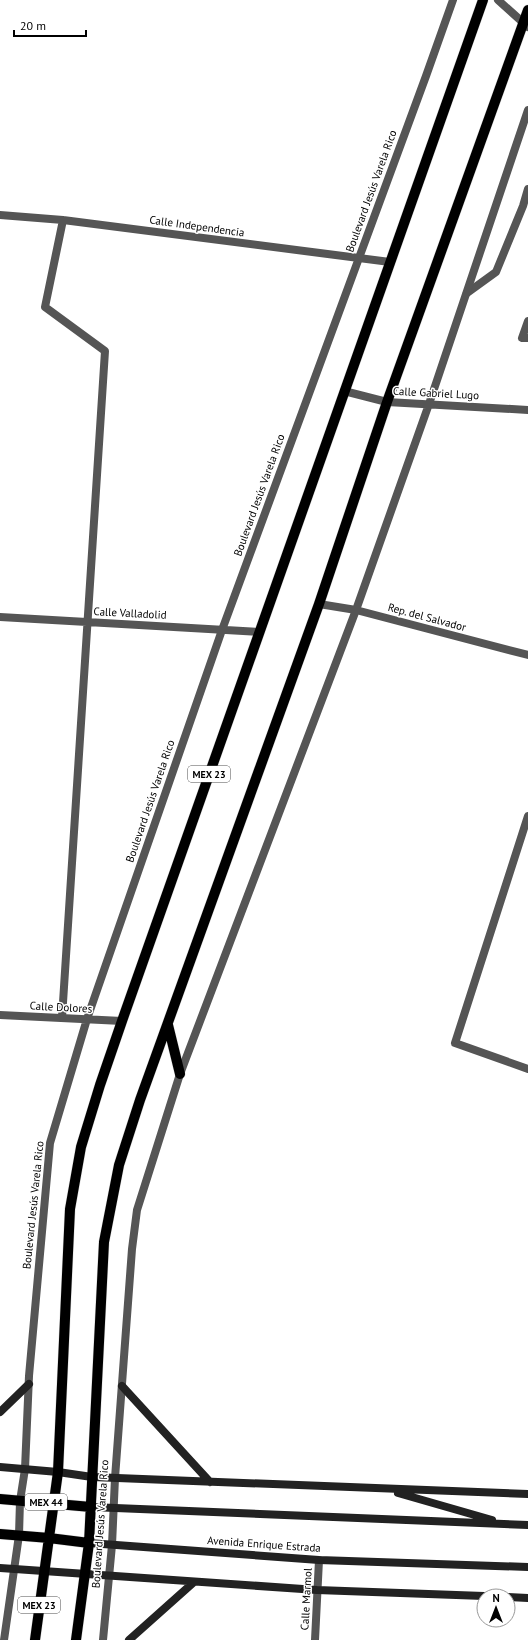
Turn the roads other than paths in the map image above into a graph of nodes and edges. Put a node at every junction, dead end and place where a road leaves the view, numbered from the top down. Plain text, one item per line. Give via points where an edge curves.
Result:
1 (453, 0) edge
2 (483, 0) edge
3 (498, 0) edge
4 (528, 10) edge
5 (526, 25) edge
6 (528, 110) edge
7 (528, 189) edge
8 (526, 206) edge
9 (0, 215) edge
10 (63, 220) junction
11 (359, 259) junction
12 (390, 262) junction
13 (467, 292) junction
14 (528, 321) edge
15 (528, 338) edge
16 (344, 390) junction
17 (387, 402) junction
18 (429, 404) junction
19 (528, 410) edge
20 (319, 604) junction
21 (356, 610) junction
22 (0, 617) edge
23 (87, 622) junction
24 (222, 630) junction
25 (259, 632) junction
26 (528, 655) edge
27 (528, 816) edge
28 (0, 1015) edge
29 (62, 1018) junction
30 (87, 1019) junction
31 (122, 1021) junction
32 (168, 1026) junction
33 (528, 1069) edge
34 (180, 1074) junction
35 (29, 1384) junction
36 (122, 1386) junction
37 (0, 1412) edge
38 (0, 1467) edge
39 (25, 1469) junction
40 (58, 1472) junction
41 (92, 1477) junction
42 (115, 1478) junction
43 (210, 1482) junction
44 (384, 1489) junction
45 (528, 1494) edge
46 (0, 1499) edge
47 (20, 1501) junction
48 (54, 1503) junction
49 (91, 1507) junction
50 (114, 1508) junction
51 (504, 1524) junction
52 (528, 1525) edge
53 (0, 1534) edge
54 (19, 1535) junction
55 (49, 1538) junction
56 (89, 1543) junction
57 (112, 1545) junction
58 (319, 1560) junction
59 (528, 1567) edge
60 (0, 1568) edge
61 (14, 1569) junction
62 (44, 1571) junction
63 (84, 1575) junction
64 (109, 1576) junction
65 (194, 1582) junction
66 (317, 1590) junction
67 (476, 1596) edge
68 (516, 1597) edge
69 (528, 1598) edge
70 (4, 1640) edge
71 (35, 1640) edge
72 (76, 1640) edge
73 (103, 1640) edge
74 (129, 1640) edge
75 (314, 1640) edge

1 - 11 street, Boulevard Jesús Varela Rico
2 - 12 main road, MEX 23
3 - 5 street
4 - 5 main road, Boulevard Jesús Varela Rico
5 - 17 main road, Boulevard Jesús Varela Rico
6 - 13 street, Boulevard Jesús Varela Rico
7 - 8 street
8 - 13 street via 496,272
9 - 10 street, Calle Independencia
10 - 11 street, Calle Independencia
10 - 23 street via 45,307 105,352
11 - 12 street, Calle Independencia
11 - 24 street, Boulevard Jesús Varela Rico
12 - 16 main road, MEX 23
13 - 18 street, Boulevard Jesús Varela Rico
14 - 15 street via 522,338
16 - 17 street, Calle Gabriel Lugo
16 - 25 main road, MEX 23
17 - 18 street, Calle Gabriel Lugo
17 - 20 main road, Boulevard Jesús Varela Rico
18 - 19 street, Calle Gabriel Lugo
18 - 21 street, Boulevard Jesús Varela Rico
20 - 21 street, Rep. del Salvador
20 - 32 main road, Boulevard Jesús Varela Rico
21 - 26 street, Rep. del Salvador
21 - 34 street, Boulevard Jesús Varela Rico
22 - 23 street, Calle Valladolid
23 - 24 street, Calle Valladolid
23 - 29 street
24 - 25 street, Calle Valladolid
24 - 30 street, Boulevard Jesús Varela Rico
25 - 31 main road, MEX 23
27 - 33 street via 455,1043
28 - 29 street, Calle Dolores
29 - 30 street, Calle Dolores
30 - 31 street, Calle Dolores
30 - 35 street, Boulevard Jesús Varela Rico via 50,1143
31 - 40 main road, MEX 23 via 82,1147 70,1210
32 - 34 main road
32 - 41 main road, Boulevard Jesús Varela Rico via 119,1165 104,1242
34 - 36 street, Boulevard Jesús Varela Rico via 137,1210
35 - 37 street
35 - 39 street, Boulevard Jesús Varela Rico
36 - 42 street, Boulevard Jesús Varela Rico
36 - 43 street
38 - 39 street
39 - 40 street
39 - 47 street, Boulevard Jesús Varela Rico
40 - 41 street
40 - 48 main road, MEX 23
41 - 42 street
41 - 49 main road, Boulevard Jesús Varela Rico
42 - 43 street
42 - 50 street, Boulevard Jesús Varela Rico
43 - 44 street
44 - 45 street
44 - 51 street
46 - 47 main road, MEX 44
47 - 48 main road, MEX 44
47 - 54 street, Boulevard Jesús Varela Rico
48 - 49 main road, MEX 44
48 - 55 main road, MEX 23
49 - 50 street, MEX 44
49 - 56 main road, Boulevard Jesús Varela Rico
50 - 51 street, MEX 44
50 - 57 street, Boulevard Jesús Varela Rico
51 - 52 street, MEX 44
53 - 54 main road, Avenida Enrique Estrada
54 - 55 main road, Avenida Enrique Estrada
54 - 61 street, Boulevard Jesús Varela Rico
55 - 56 main road, Avenida Enrique Estrada
55 - 62 main road, MEX 23
56 - 57 street, Avenida Enrique Estrada
56 - 63 main road, Boulevard Jesús Varela Rico
57 - 58 street, Avenida Enrique Estrada
57 - 64 street, Boulevard Jesús Varela Rico
58 - 59 street, Avenida Enrique Estrada
58 - 66 street, Calle Marmol
60 - 61 street
61 - 62 street
61 - 70 street, Boulevard Jesús Varela Rico
62 - 63 street
62 - 71 main road, MEX 23
63 - 64 street
63 - 72 main road, Boulevard Jesús Varela Rico
64 - 65 street
64 - 73 street, Boulevard Jesús Varela Rico
65 - 66 street
65 - 74 street
66 - 67 street
66 - 75 street, Calle Marmol
68 - 69 street

